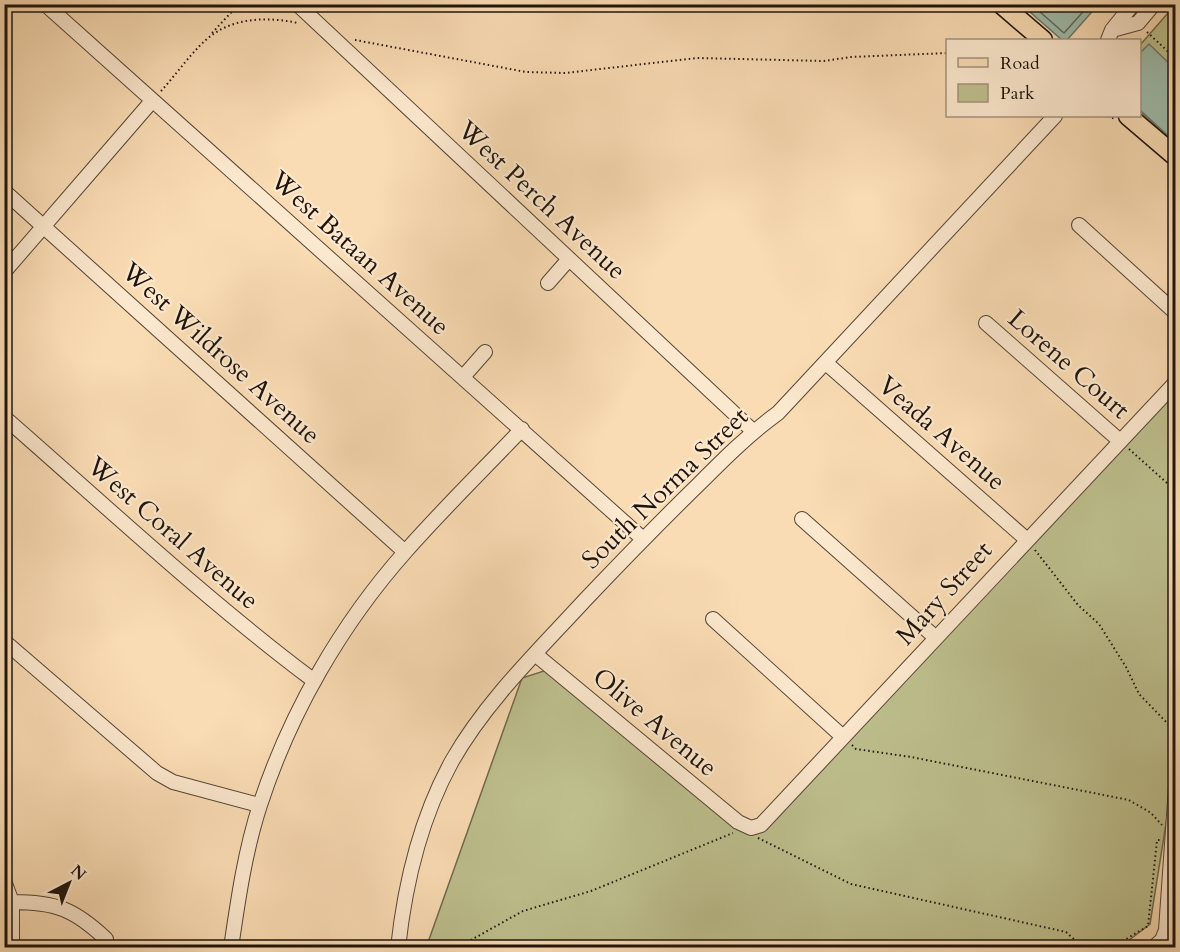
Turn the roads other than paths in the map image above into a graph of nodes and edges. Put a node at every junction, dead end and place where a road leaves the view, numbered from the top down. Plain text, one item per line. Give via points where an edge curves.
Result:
1 (45, 4) edge
2 (297, 4) edge
3 (1001, 4) edge
4 (1133, 4) edge
5 (1154, 4) edge
6 (1110, 35) edge
7 (1042, 39) edge
8 (151, 100) junction
9 (1054, 117) edge
10 (1129, 117) edge
11 (1176, 157) edge
12 (4, 191) edge
13 (1079, 225) dead end
14 (44, 226) junction
15 (569, 259) junction
16 (4, 272) edge
17 (548, 283) dead end
18 (1176, 313) edge
19 (986, 323) dead end
20 (485, 352) dead end
21 (826, 363) junction
22 (463, 377) junction
23 (1176, 382) edge
24 (4, 417) edge
25 (522, 429) junction
26 (753, 431) junction
27 (1120, 441) junction
28 (802, 519) dead end
29 (643, 539) junction
30 (1026, 539) junction
31 (405, 552) junction
32 (712, 619) dead end
33 (936, 638) junction
34 (4, 641) edge
35 (535, 654) junction
36 (313, 680) junction
37 (843, 737) junction
38 (1176, 787) edge
39 (259, 806) junction
40 (744, 825) joint
41 (1173, 857) edge
42 (4, 881) edge
43 (12, 902) junction
44 (106, 939) dead end
45 (12, 948) edge
46 (231, 948) edge
47 (398, 948) edge
48 (1153, 948) edge

1 - 8 street, West Bataan Avenue
2 - 15 street, West Perch Avenue
3 - 7 main road
4 - 6 street
5 - 6 street via 1138,23
8 - 14 street
8 - 22 street, West Bataan Avenue
9 - 21 street, South Norma Street
10 - 11 main road
12 - 14 street, West Wildrose Avenue
13 - 18 street
14 - 16 street
14 - 31 street, West Wildrose Avenue
15 - 17 street
15 - 26 street, West Perch Avenue
19 - 27 street, Lorene Court
20 - 22 street
21 - 26 street, South Norma Street via 778,413
21 - 30 street, Veada Avenue
22 - 25 street, West Bataan Avenue
23 - 27 street, Mary Street
24 - 36 street, West Coral Avenue via 195,586
25 - 29 street, West Bataan Avenue
25 - 31 street
26 - 29 street, South Norma Street
27 - 30 street, Mary Street
28 - 33 street
29 - 35 street, South Norma Street
30 - 33 street, Mary Street
31 - 36 street
32 - 37 street
33 - 37 street, Mary Street
34 - 39 street via 157,773 173,782
35 - 40 street, Olive Avenue
35 - 47 street, South Norma Street via 487,711 451,763 417,845 404,896
36 - 39 street
37 - 40 street, Mary Street via 768,819 751,828
38 - 41 street
39 - 46 street via 239,891
41 - 48 street via 1166,930
42 - 43 street
43 - 44 street via 51,903 65,908
43 - 45 street

